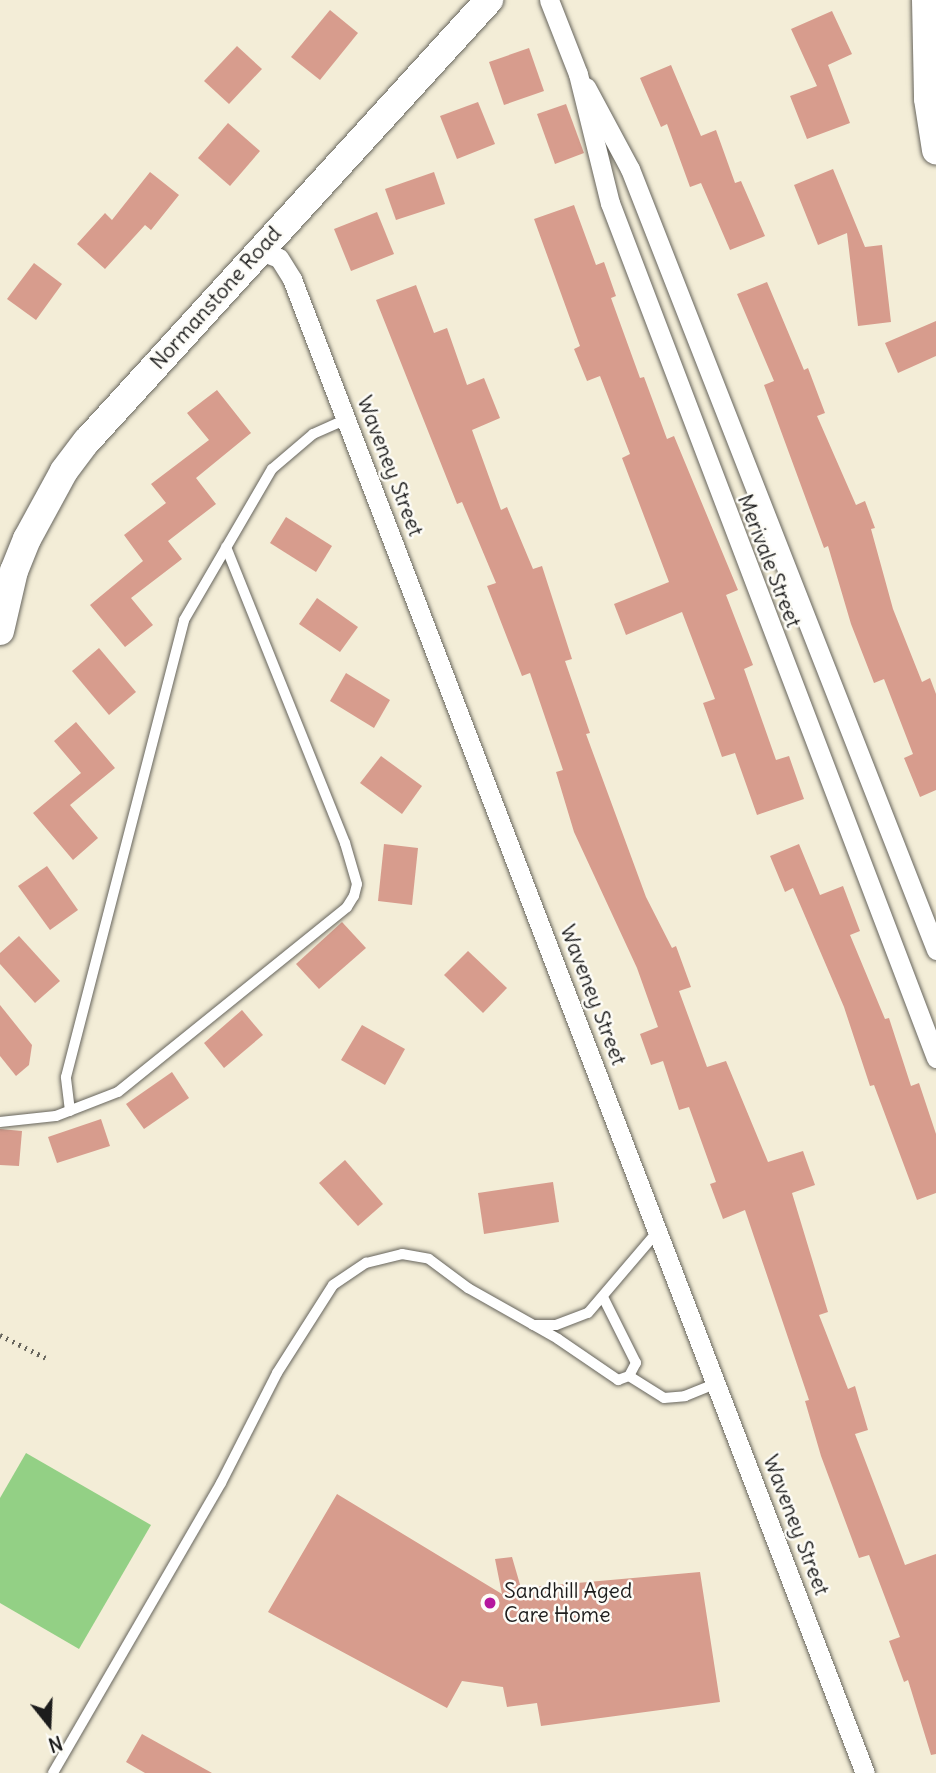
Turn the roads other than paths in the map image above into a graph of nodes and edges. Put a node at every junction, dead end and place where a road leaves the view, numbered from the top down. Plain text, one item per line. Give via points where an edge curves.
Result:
1 (489, 0) edge
2 (548, 0) edge
3 (926, 0) edge
4 (578, 74) junction
5 (936, 149) edge
6 (258, 250) junction
7 (347, 418) junction
8 (226, 547) junction
9 (0, 631) edge
10 (936, 950) edge
11 (936, 1058) edge
12 (71, 1111) junction
13 (0, 1122) edge
14 (659, 1230) junction
15 (603, 1297) junction
16 (530, 1325) junction
17 (629, 1376) junction
18 (718, 1383) junction
19 (53, 1773) edge
20 (865, 1773) edge

1 - 6 street, Normanstone Road
2 - 4 street, Merivale Street
3 - 5 street via 928,99
4 - 10 street, Merivale Street via 607,118 630,169
4 - 11 street, Merivale Street via 610,203
6 - 7 street, Waveney Street via 279,258 292,279
6 - 9 street, Normanstone Road via 64,471 14,571
7 - 8 lane via 313,434 272,469
7 - 14 street, Waveney Street
8 - 12 lane via 181,631 66,1077
8 - 12 lane via 345,843 357,884 354,896 347,907 152,1068 118,1092
12 - 13 lane via 29,1122
14 - 15 lane
14 - 18 street, Waveney Street
15 - 16 lane via 573,1321
15 - 17 lane via 636,1363
16 - 17 lane via 618,1380
16 - 19 lane via 429,1259 402,1254 366,1263 333,1286 277,1373 220,1483
17 - 18 lane via 664,1398 685,1396
18 - 20 street, Waveney Street

